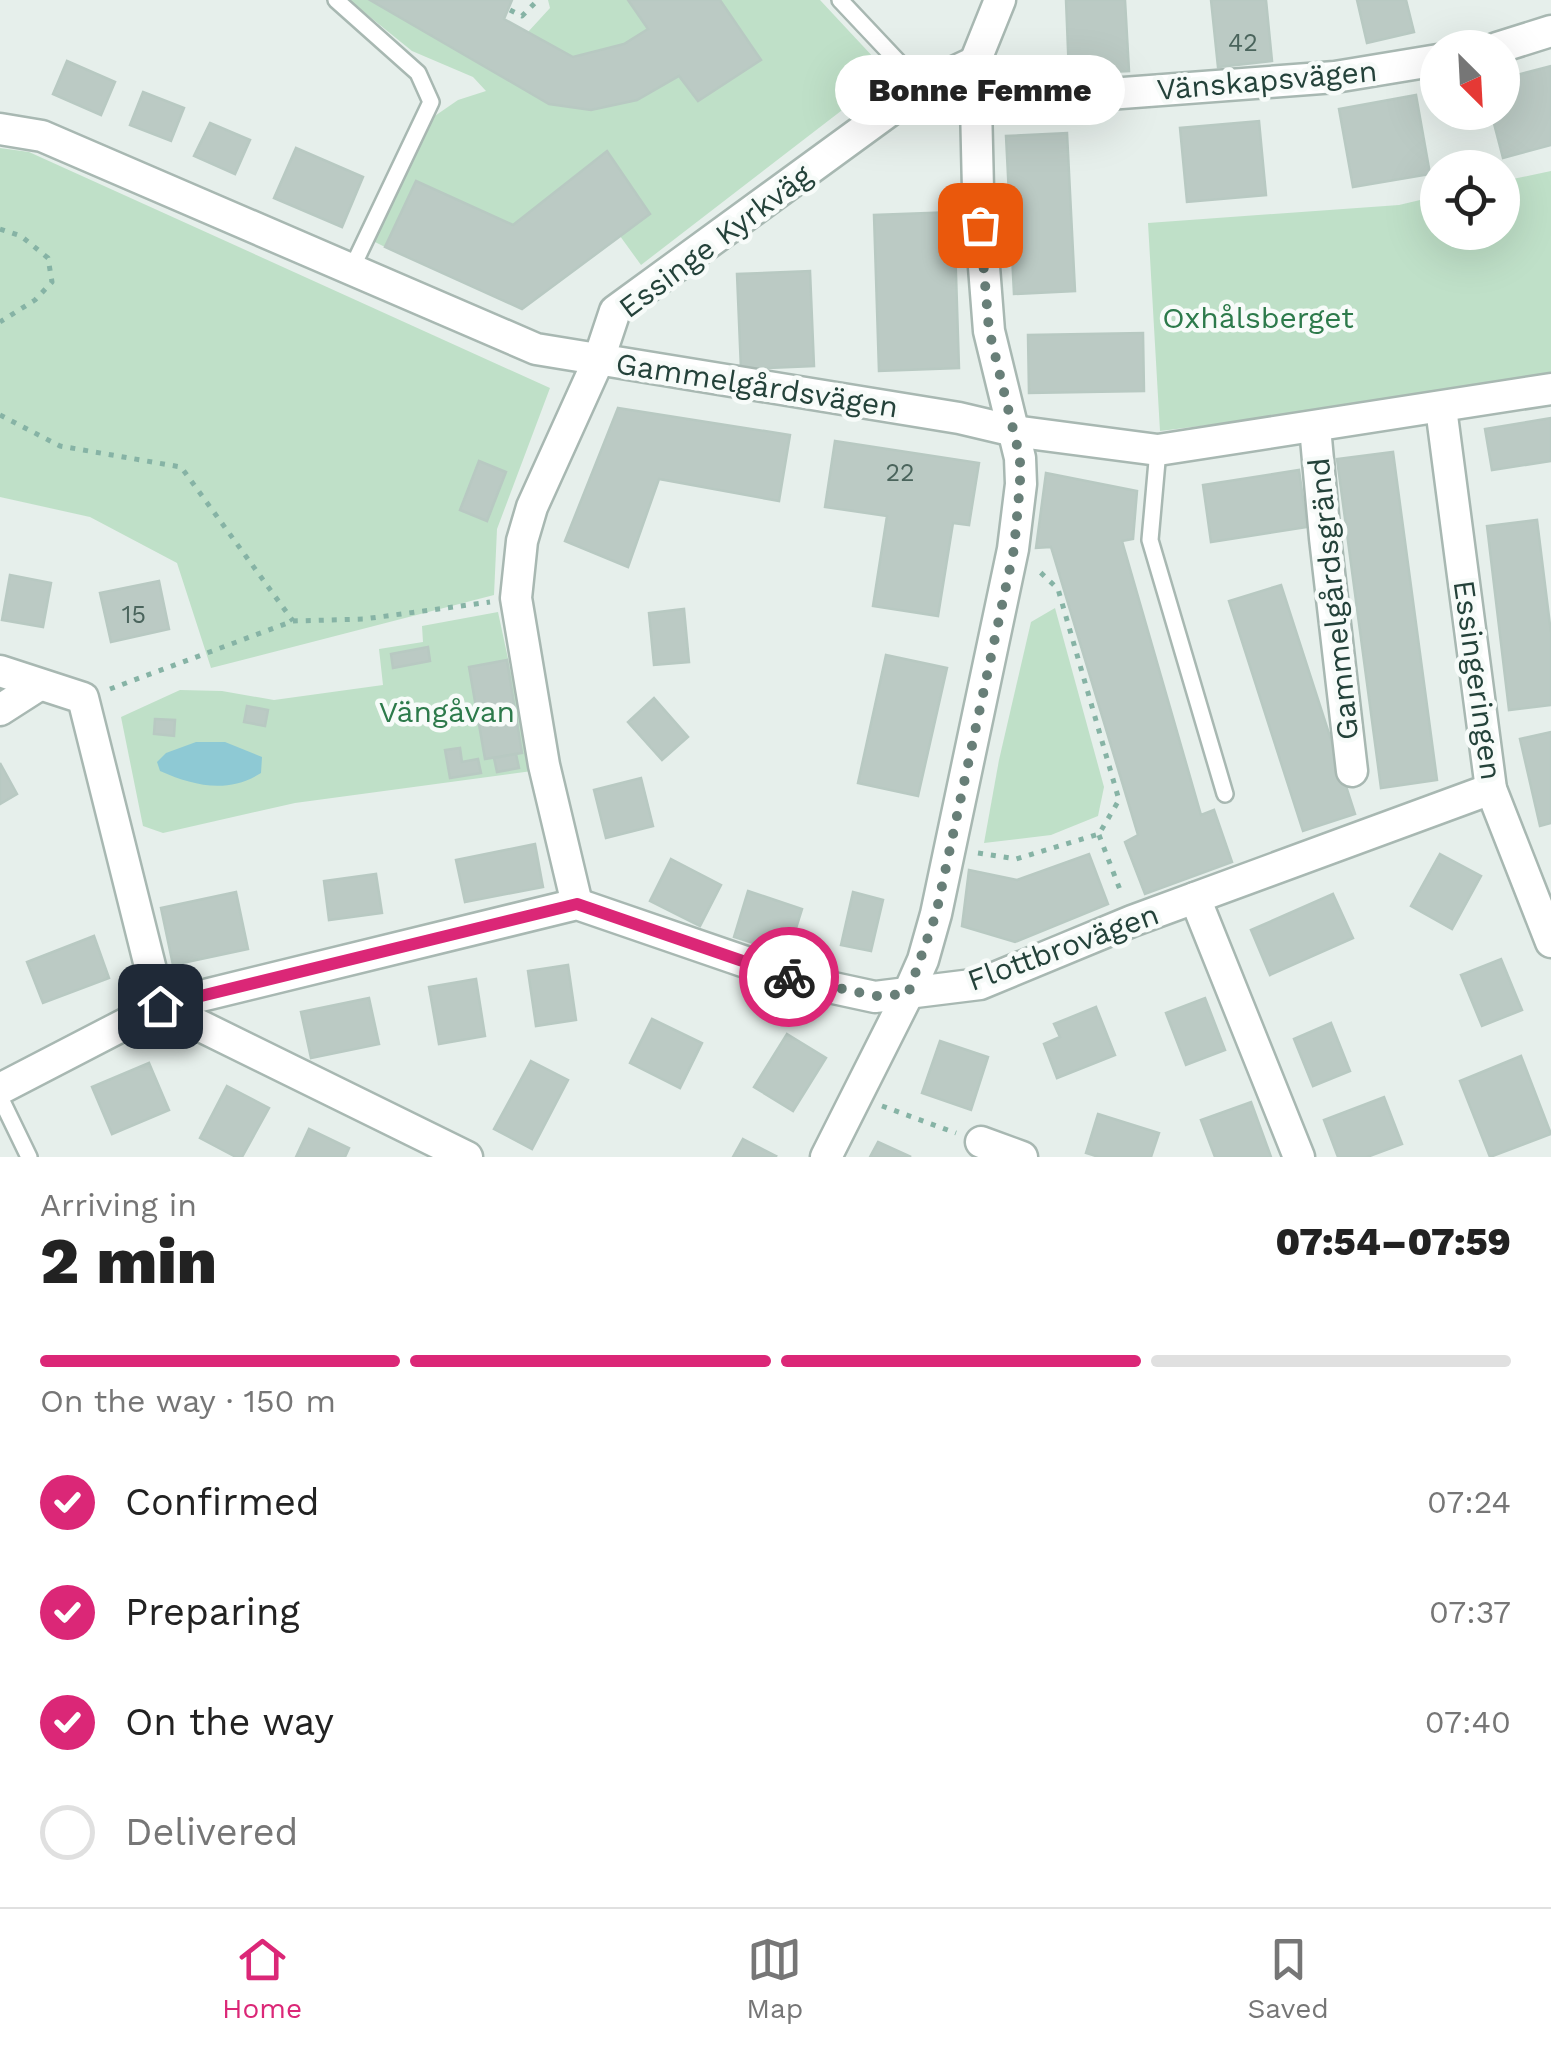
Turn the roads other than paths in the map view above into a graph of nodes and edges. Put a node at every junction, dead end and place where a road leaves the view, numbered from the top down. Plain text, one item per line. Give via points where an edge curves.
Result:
1 (336, 0) edge
2 (840, 0) edge
3 (1000, 0) edge
4 (1551, 32) edge
5 (1520, 41) edge
6 (975, 62) junction
7 (1420, 63) edge
8 (922, 86) junction
9 (976, 104) junction
10 (0, 129) edge
11 (352, 268) junction
12 (599, 359) junction
13 (1551, 389) edge
14 (1442, 408) junction
15 (1316, 427) junction
16 (1014, 431) junction
17 (1158, 450) junction
18 (0, 671) edge
19 (39, 685) junction
20 (0, 710) edge
21 (1352, 771) dead end
22 (1491, 789) junction
23 (1225, 794) dead end
24 (1195, 898) junction
25 (577, 904) junction
26 (1551, 942) edge
27 (908, 994) junction
28 (160, 1006) junction
29 (0, 1088) edge
30 (0, 1096) edge
31 (981, 1142) road end
32 (30, 1157) edge
33 (467, 1157) edge
34 (826, 1157) edge
35 (1022, 1157) edge
36 (1299, 1157) edge

1 - 11 lane via 418,73 432,102
2 - 8 lane
3 - 6 street
4 - 5 street
6 - 8 street, Essinge Kyrkväg
6 - 9 street
7 - 9 street, Vänskapsvägen via 1336,77
8 - 12 street, Essinge Kyrkväg via 615,311
9 - 16 street via 989,330
10 - 11 street, Gammelgårdsvägen via 42,136
11 - 12 street, Gammelgårdsvägen via 536,349
12 - 16 street, Gammelgårdsvägen
12 - 25 street, Essinge Kyrkväg via 532,507 516,598 544,765
13 - 14 street, Gammelgårdsvägen
14 - 15 street, Gammelgårdsvägen
14 - 22 street, Essingeringen
15 - 17 street, Gammelgårdsvägen
15 - 21 street, Gammelgårdsgränd
16 - 17 street, Gammelgårdsvägen
16 - 27 street via 1020,458 1014,549 932,929
17 - 23 lane via 1150,540
18 - 19 street
19 - 20 street
19 - 28 street via 83,698
22 - 24 street, Flottbrovägen
22 - 26 street, Essingeringen
24 - 27 street, Flottbrovägen via 980,984
24 - 36 street
25 - 27 street, Flottbrovägen via 801,981 875,996
25 - 28 street
27 - 34 street
28 - 29 street
28 - 33 street
30 - 32 lane
31 - 35 street

